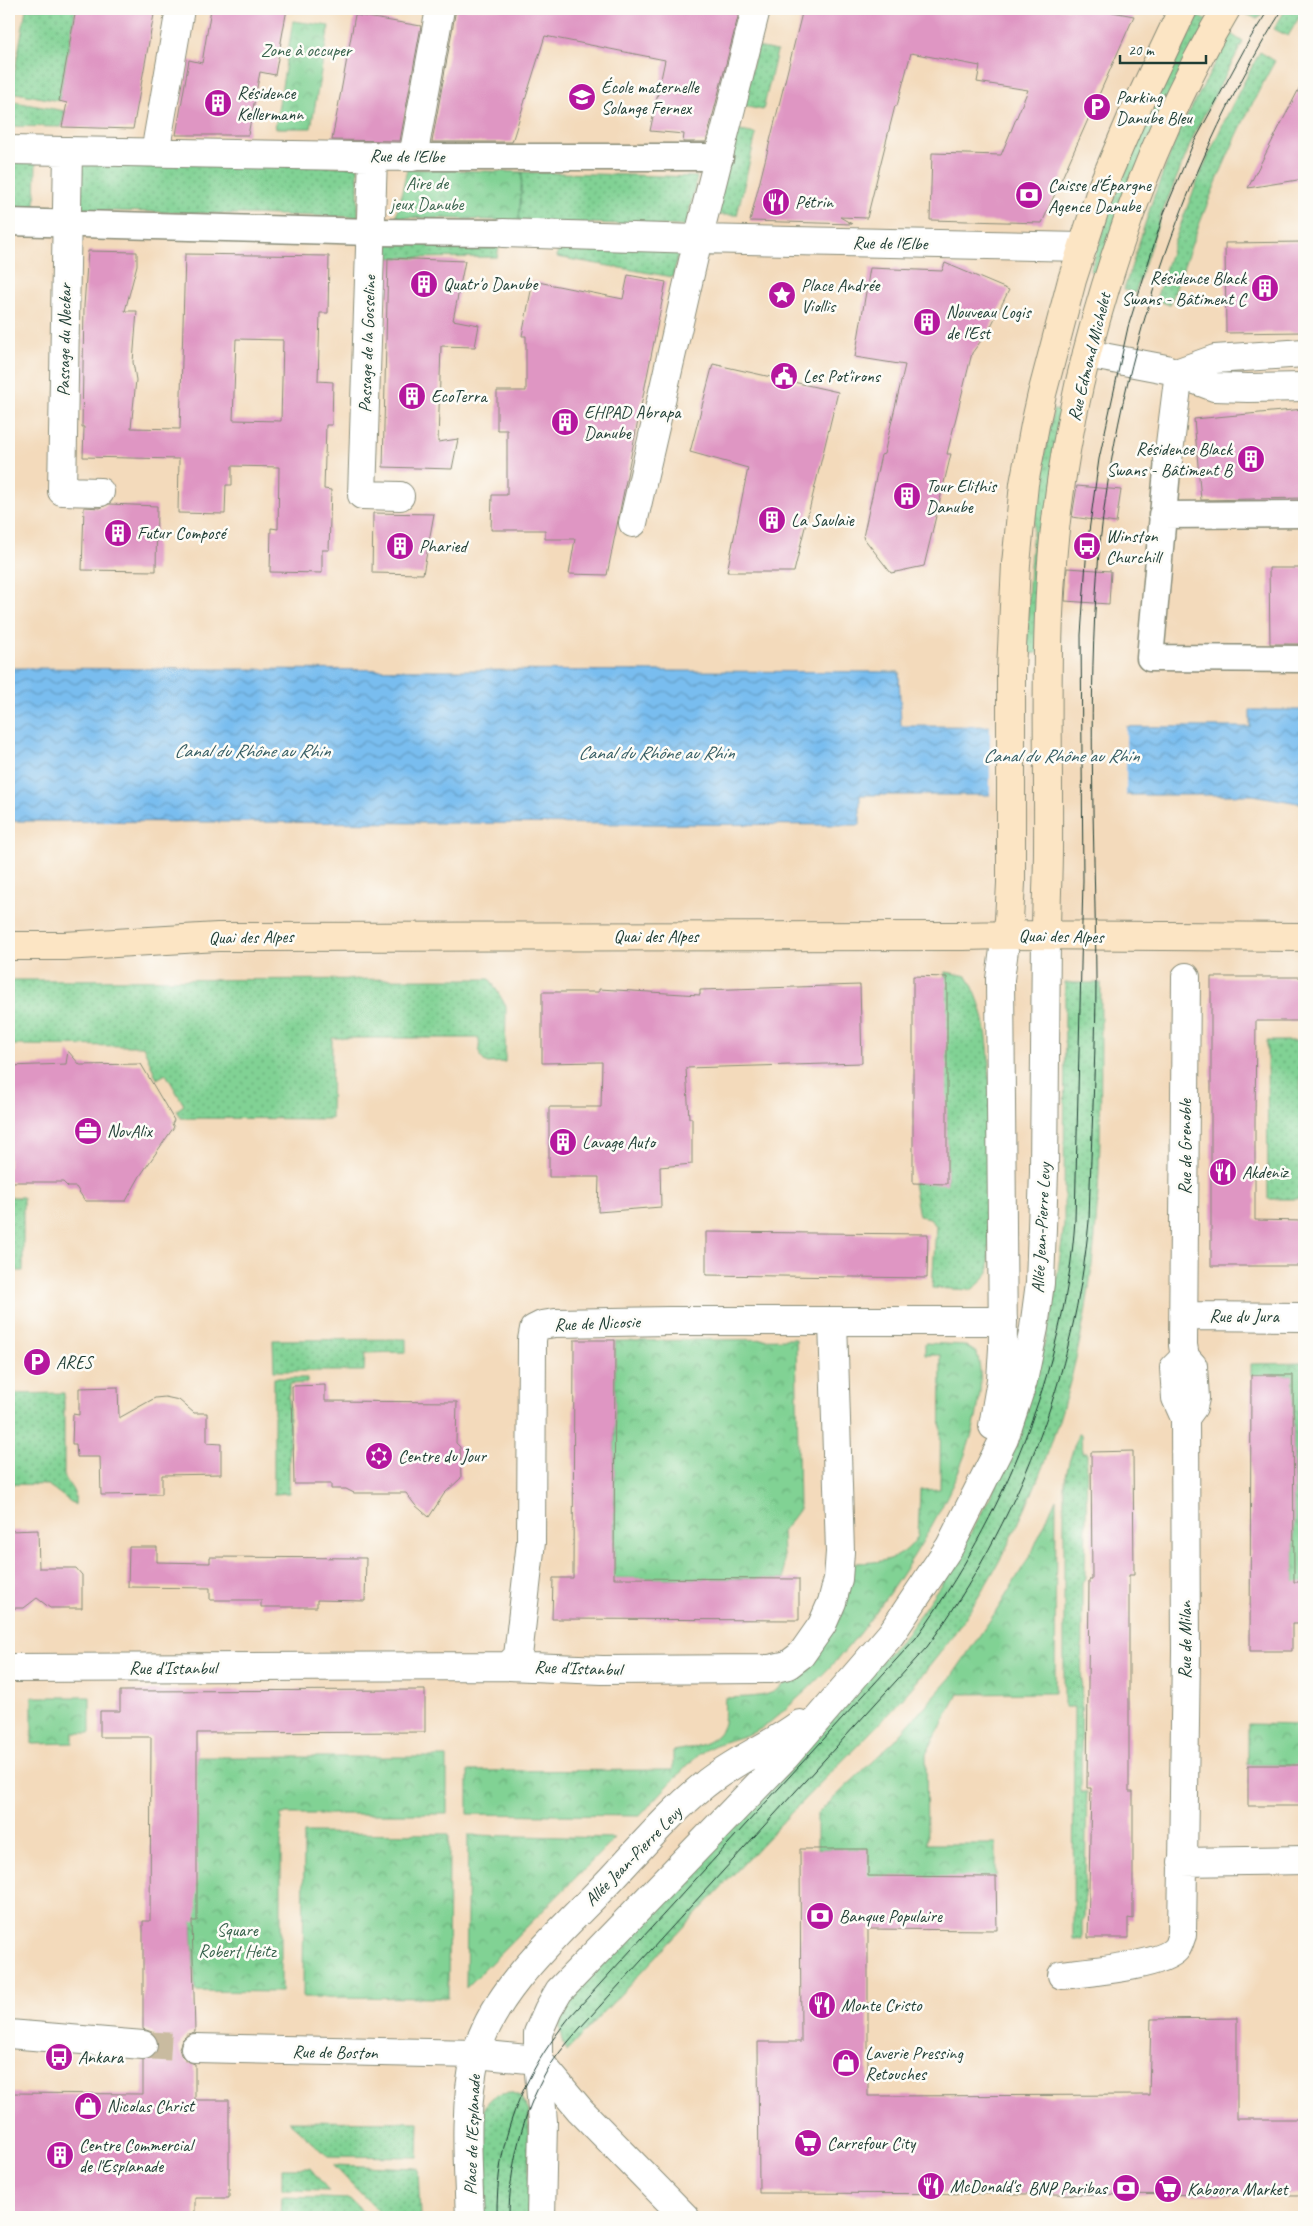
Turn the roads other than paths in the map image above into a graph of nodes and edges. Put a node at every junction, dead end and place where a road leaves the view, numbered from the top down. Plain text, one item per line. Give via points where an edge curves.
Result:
1 (180, 9) edge
2 (440, 9) edge
3 (756, 9) edge
4 (1183, 9) edge
5 (1226, 9) edge
6 (9, 150) edge
7 (68, 151) junction
8 (155, 153) junction
9 (373, 156) junction
10 (414, 157) junction
11 (720, 157) junction
12 (9, 222) edge
13 (66, 223) junction
14 (371, 232) junction
15 (503, 233) joint
16 (698, 239) junction
17 (1082, 247) junction
18 (1304, 353) edge
19 (1087, 354) junction
20 (1179, 372) junction
21 (1304, 387) edge
22 (1168, 460) joint
23 (100, 492) dead end
24 (400, 496) dead end
25 (1304, 514) edge
26 (1162, 515) junction
27 (633, 523) dead end
28 (1304, 658) edge
29 (1006, 935) junction
30 (1046, 935) junction
31 (1304, 937) edge
32 (9, 946) edge
33 (1186, 977) dead end
34 (1185, 1316) junction
35 (1304, 1316) edge
36 (1004, 1321) junction
37 (833, 1322) junction
38 (970, 1509) junction
39 (508, 1666) junction
40 (9, 1668) edge
41 (833, 1699) junction
42 (1304, 1860) edge
43 (1182, 1862) junction
44 (1062, 1975) dead end
45 (9, 2034) edge
46 (143, 2045) tunnel mouth
47 (195, 2048) tunnel mouth
48 (476, 2054) junction
49 (538, 2060) junction
50 (470, 2217) edge
51 (541, 2217) edge
52 (684, 2217) edge

1 - 8 street
2 - 10 street
3 - 11 street
4 - 17 main road, Rue Edmond Michelet via 1102,187
5 - 19 main road, Rue Edmond Michelet via 1163,132 1119,248
6 - 7 street, Rue de l'Elbe
7 - 8 street, Rue de l'Elbe
7 - 13 street, Passage du Neckar
8 - 9 street, Rue de l'Elbe
9 - 10 street, Rue de l'Elbe
9 - 14 street, Passage de la Gosseline
10 - 11 street, Rue de l'Elbe
11 - 16 street
12 - 13 street, Rue de l'Elbe
13 - 14 street, Rue de l'Elbe
13 - 23 street, Passage du Neckar via 62,491
14 - 15 street, Rue de l'Elbe
14 - 24 street, Passage de la Gosseline via 362,495
15 - 16 street, Rue de l'Elbe
16 - 17 street, Rue de l'Elbe
16 - 27 street
17 - 29 main road, Rue Edmond Michelet via 1042,394 1024,484 1011,670 1012,851
18 - 20 street via 1214,359
19 - 20 street
19 - 30 main road, Rue Edmond Michelet via 1057,512 1051,585 1047,669
20 - 21 street via 1214,387
20 - 22 street
22 - 26 street
25 - 26 street
26 - 28 street via 1150,658
29 - 30 main road, Quai des Alpes
29 - 32 main road, Quai des Alpes via 218,937
29 - 36 street, Allée Jean-Pierre Levy via 1000,979
30 - 31 main road, Quai des Alpes
30 - 38 street, Allée Jean-Pierre Levy via 1040,1283 1023,1381 1004,1439
33 - 34 street, Rue de Grenoble
34 - 35 street, Rue du Jura
34 - 43 street, Rue de Milan via 1185,1357 1174,1368 1176,1398 1185,1418 1186,1651
36 - 37 street, Rue de Nicosie
36 - 38 street, Allée Jean-Pierre Levy via 998,1404 989,1452
37 - 39 street, Rue d'Istanbul via 840,1552 838,1579 822,1625 801,1654 788,1665 751,1670
37 - 39 street, Rue de Nicosie via 564,1323 534,1329 531,1542 518,1656
38 - 41 street, Allée Jean-Pierre Levy via 931,1577 891,1634
39 - 40 street, Rue d'Istanbul
41 - 48 street, Allée Jean-Pierre Levy via 779,1740 723,1770 675,1812 539,1954 507,1992 493,2012
41 - 49 street, Allée Jean-Pierre Levy via 785,1757 558,1991 538,2033
42 - 43 street
43 - 44 street, Rue de Milan via 1182,1935 1176,1949 1152,1962
45 - 46 street
47 - 48 street, Rue de Boston
48 - 49 street, Place de l'Esplanade
48 - 50 street, Place de l'Esplanade via 468,2121
49 - 51 street via 542,2116
49 - 52 street via 580,2110

